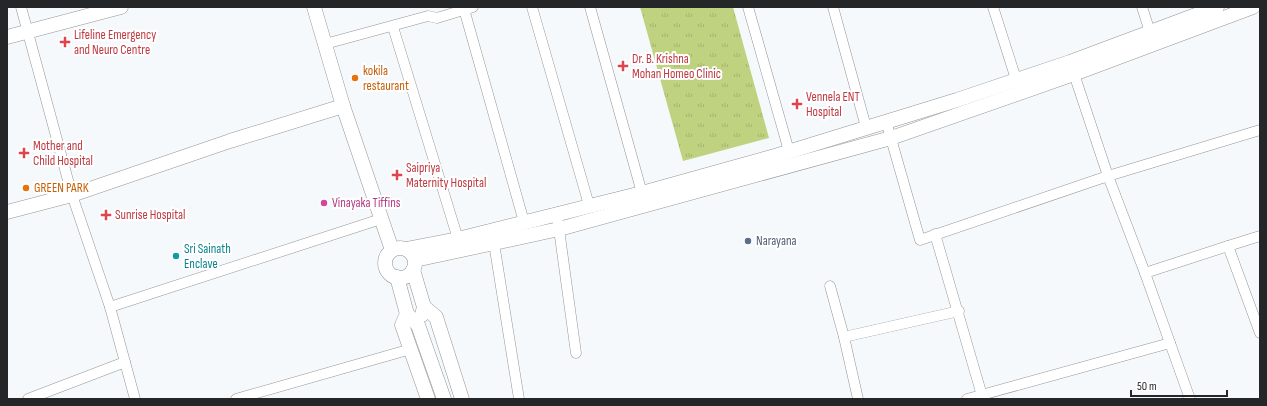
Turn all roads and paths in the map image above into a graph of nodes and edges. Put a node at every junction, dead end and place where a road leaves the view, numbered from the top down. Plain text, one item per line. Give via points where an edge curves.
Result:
1 (20, 7) edge
2 (122, 7) edge
3 (314, 7) edge
4 (532, 7) edge
5 (590, 7) edge
6 (748, 7) edge
7 (833, 7) edge
8 (993, 7) edge
9 (1142, 7) edge
10 (1217, 7) edge
11 (1253, 7) edge
12 (468, 8) edge
13 (427, 11) edge
14 (393, 27) junction
15 (28, 31) junction
16 (1150, 32) junction
17 (7, 37) edge
18 (325, 44) junction
19 (1072, 68) junction
20 (1016, 79) junction
21 (343, 106) junction
22 (886, 122) junction
23 (866, 127) junction
24 (1260, 130) edge
25 (891, 138) junction
26 (789, 151) junction
27 (1108, 176) junction
28 (642, 193) junction
29 (72, 195) junction
30 (589, 205) junction
31 (7, 212) edge
32 (557, 214) junction
33 (382, 219) junction
34 (524, 222) junction
35 (559, 229) junction
36 (935, 234) junction
37 (493, 236) junction
38 (1260, 236) edge
39 (458, 239) junction
40 (1228, 246) junction
41 (392, 250) junction
42 (411, 260) junction
43 (1145, 273) junction
44 (397, 277) junction
45 (830, 286) dead end
46 (110, 307) junction
47 (424, 308) junction
48 (958, 311) junction
49 (407, 314) junction
50 (418, 325) junction
51 (1260, 334) edge
52 (844, 337) junction
53 (1170, 343) junction
54 (411, 349) junction
55 (576, 353) dead end
56 (125, 362) junction
57 (982, 397) edge
58 (28, 399) edge
59 (135, 399) edge
60 (236, 399) edge
61 (428, 399) edge
62 (444, 399) edge
63 (462, 399) edge
64 (520, 399) edge
65 (858, 399) edge
66 (966, 399) edge
67 (1190, 399) edge

1 - 15 street
2 - 15 street
3 - 18 street
4 - 30 street
5 - 28 street
6 - 26 street
7 - 23 street
8 - 20 street
9 - 16 street
10 - 16 street
11 - 19 street
12 - 13 street via 437,18
12 - 34 street
13 - 14 street
14 - 18 street
14 - 39 street
15 - 17 street
15 - 29 street
16 - 19 street
18 - 21 street
19 - 20 street
19 - 25 street
19 - 27 street
20 - 22 street
21 - 29 street via 230,141
21 - 33 street
22 - 23 street
22 - 25 street
23 - 26 street
24 - 27 street
25 - 35 street
25 - 36 street via 920,240
26 - 28 street
27 - 36 street
27 - 43 street
28 - 30 street
29 - 31 street
29 - 46 street
30 - 32 street
32 - 34 street
32 - 35 street
33 - 41 street
33 - 46 street
34 - 37 street
35 - 37 street
35 - 55 street
36 - 48 street
37 - 39 street
37 - 42 street
37 - 64 street
38 - 40 street
39 - 42 street
40 - 43 street
40 - 51 street
41 - 42 street via 396,248
41 - 44 street via 385,263 389,272
42 - 44 street via 406,276
42 - 47 street
43 - 53 street
44 - 49 street
45 - 52 street
46 - 56 street
47 - 50 street
47 - 63 street via 436,317
48 - 52 street
48 - 57 street
49 - 50 street
49 - 54 street via 402,325
50 - 62 street
52 - 65 street
53 - 57 street
53 - 67 street
54 - 60 street
54 - 61 street
56 - 58 street
56 - 59 street
57 - 66 street

